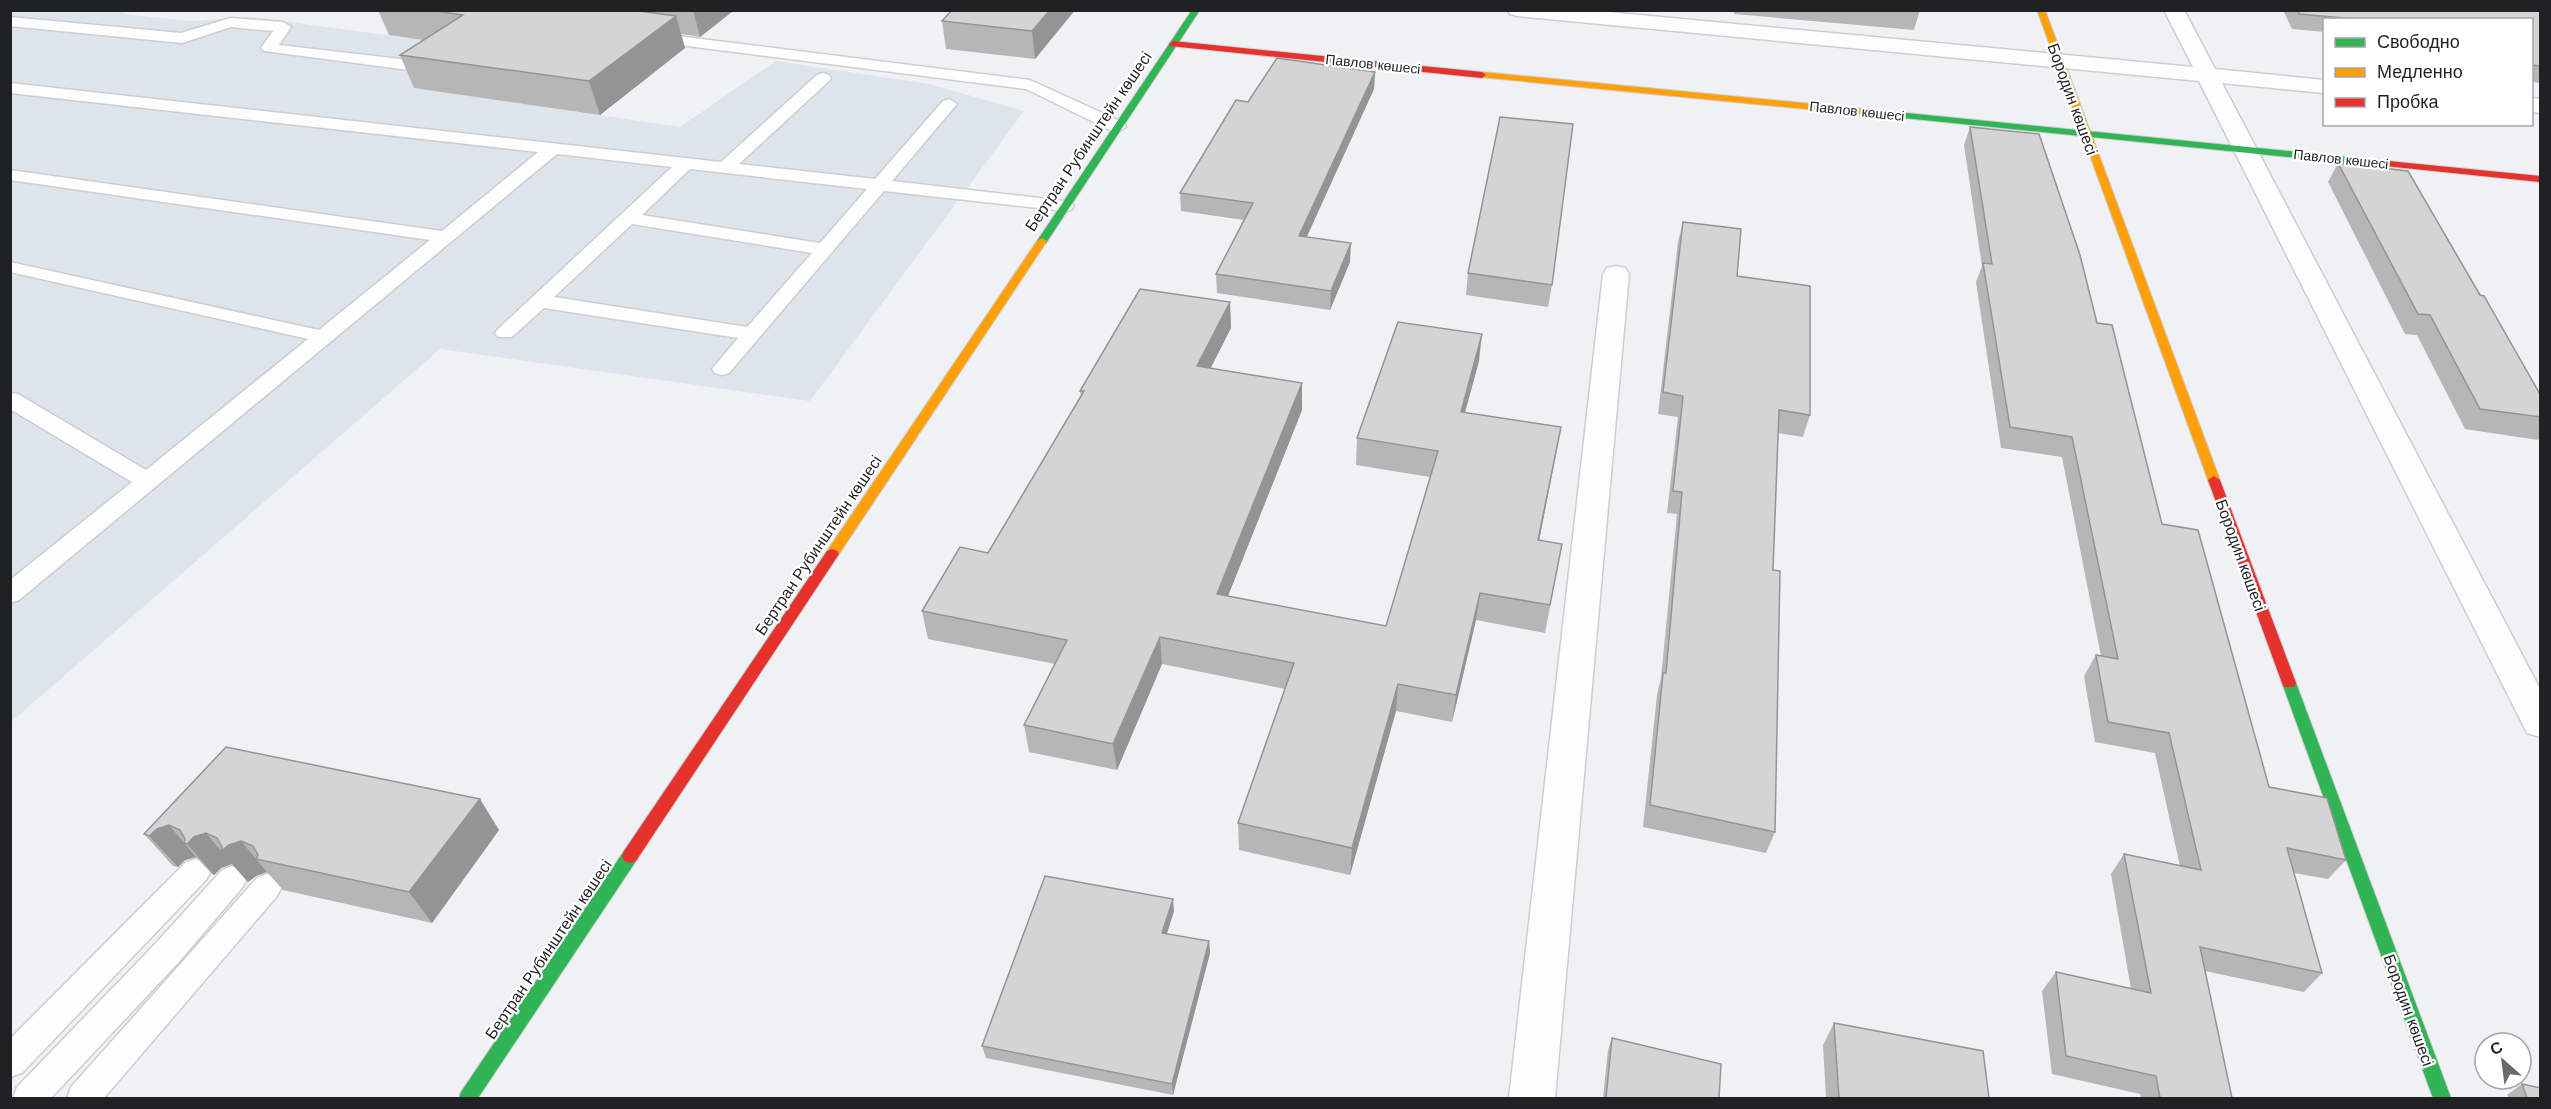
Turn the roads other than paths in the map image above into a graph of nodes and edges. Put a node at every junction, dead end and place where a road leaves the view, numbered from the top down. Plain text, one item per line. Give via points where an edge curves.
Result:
1 (28, 10) edge
2 (1196, 10) edge
3 (1517, 10) edge
4 (2041, 10) edge
5 (2175, 10) edge
6 (10, 20) edge
7 (639, 36) edge
8 (1173, 44) junction
9 (2059, 61) junction
10 (409, 65) dead end
11 (2207, 75) junction
12 (824, 78) dead end
13 (2323, 86) edge
14 (10, 88) edge
15 (948, 104) dead end
16 (1118, 128) junction
17 (2086, 134) junction
18 (553, 149) junction
19 (2246, 150) junction
20 (686, 164) junction
21 (725, 168) junction
22 (10, 175) edge
23 (2541, 179) edge
24 (880, 185) junction
25 (1065, 206) junction
26 (627, 218) junction
27 (446, 237) junction
28 (825, 249) junction
29 (13, 267) dead end
30 (1616, 274) dead end
31 (539, 301) junction
32 (505, 333) dead end
33 (753, 334) junction
34 (324, 337) junction
35 (722, 369) dead end
36 (10, 399) edge
37 (148, 481) junction
38 (10, 594) edge
39 (2541, 723) edge
40 (196, 871) edge
41 (232, 879) edge
42 (267, 887) edge
43 (10, 1062) edge
44 (29, 1098) edge
45 (83, 1098) edge
46 (468, 1098) edge
47 (1532, 1098) edge
48 (2442, 1098) edge

1 - 6 lane
2 - 8 street, Бертран Рубинштейн көшесі
3 - 9 street
4 - 9 street, Бородин көшесі
5 - 11 street
6 - 10 lane via 182,38 230,22 283,27 269,48
7 - 16 lane via 1030,85
8 - 16 street, Бертран Рубинштейн көшесі
8 - 17 street, Павлов көшесі
9 - 11 street
9 - 17 street, Бородин көшесі
11 - 13 street
11 - 19 street
12 - 21 lane
14 - 18 lane
15 - 24 lane
16 - 25 street, Бертран Рубинштейн көшесі
17 - 19 street, Павлов көшесі
17 - 48 street, Бородин көшесі
18 - 20 lane
18 - 27 lane
19 - 23 street, Павлов көшесі
19 - 39 street
20 - 21 lane
20 - 26 lane
21 - 24 lane
22 - 27 lane
24 - 25 lane
24 - 28 lane
25 - 46 street, Бертран Рубинштейн көшесі
26 - 28 lane
26 - 31 lane
27 - 34 lane
28 - 33 lane
29 - 34 lane
30 - 47 street
31 - 32 lane
31 - 33 lane
33 - 35 lane
34 - 37 lane
36 - 37 lane
37 - 38 lane
40 - 43 lane
41 - 44 lane
42 - 45 lane

